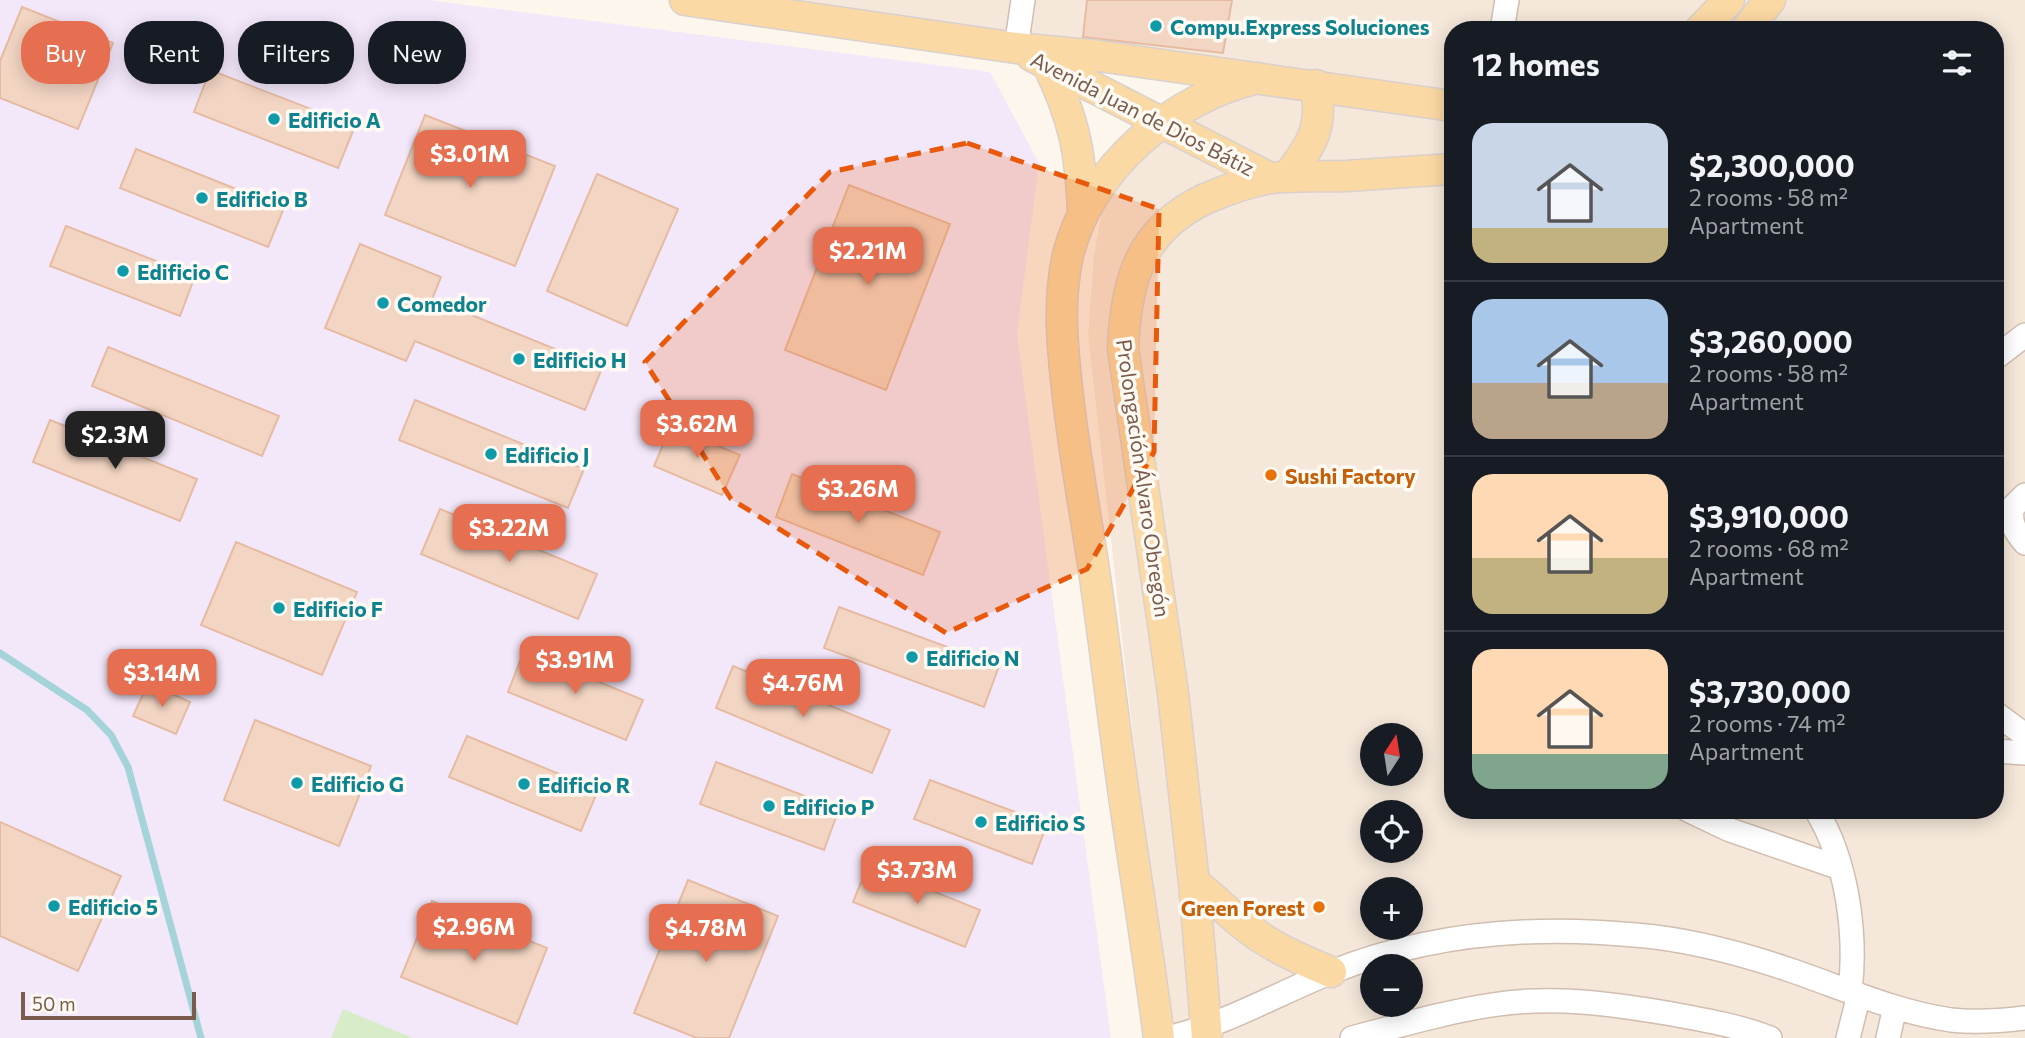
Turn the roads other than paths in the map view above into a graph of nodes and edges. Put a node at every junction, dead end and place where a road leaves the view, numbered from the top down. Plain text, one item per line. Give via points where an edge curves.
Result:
1 (685, 0) edge
2 (1023, 0) edge
3 (1507, 0) edge
4 (1729, 0) edge
5 (1770, 0) edge
6 (1504, 21) edge
7 (1709, 21) edge
8 (1753, 21) edge
9 (1016, 48) junction
10 (1047, 63) junction
11 (1258, 78) junction
12 (1316, 85) junction
13 (1444, 105) edge
14 (1161, 124) junction
15 (1444, 170) edge
16 (1279, 178) junction
17 (1083, 214) junction
18 (2025, 335) edge
19 (2004, 351) edge
20 (2025, 495) edge
21 (2025, 543) edge
22 (2004, 720) edge
23 (2025, 735) edge
24 (2004, 752) edge
25 (2025, 753) edge
26 (1707, 819) edge
27 (1820, 819) edge
28 (1840, 868) junction
29 (1195, 883) junction
30 (1331, 972) junction
31 (1854, 993) junction
32 (1895, 1007) junction
33 (2025, 1018) edge
34 (1206, 1032) edge
35 (1159, 1038) edge
36 (1167, 1038) edge
37 (1352, 1038) edge
38 (1770, 1038) edge
39 (1848, 1038) edge
40 (1888, 1038) edge

1 - 9 main road, Avenida Juan de Dios Bátiz
2 - 9 street
3 - 6 street
4 - 7 main road
5 - 8 main road
9 - 10 main road, Avenida Juan de Dios Bátiz
9 - 11 main road, Avenida Juan de Dios Bátiz
10 - 14 main road, Avenida Juan de Dios Bátiz
10 - 17 main road via 1076,135
11 - 12 main road, Avenida Juan de Dios Bátiz
11 - 14 main road via 1213,92
12 - 13 main road, Avenida Juan de Dios Bátiz
12 - 16 main road via 1320,110 1316,131 1307,151
14 - 16 main road, Avenida Juan de Dios Bátiz
14 - 17 main road via 1112,170
15 - 16 main road, Prolongación Álvaro Obregón
16 - 29 main road, Prolongación Álvaro Obregón via 1217,194 1167,222 1135,271 1124,326 1129,396 1170,666
17 - 35 main road via 1063,280 1061,338
18 - 19 street
20 - 21 street via 2011,514 2014,530
22 - 23 street
24 - 25 street
26 - 28 street
27 - 28 street
28 - 31 street via 1847,891
29 - 30 main road via 1270,944
29 - 34 main road, Prolongación Álvaro Obregón
30 - 31 street via 1453,939 1538,930 1594,932 1731,951
30 - 34 street
31 - 32 street
31 - 39 street
32 - 33 street via 1951,1020
32 - 40 street
34 - 36 street
37 - 38 street via 1495,1004 1564,1001 1691,1017

